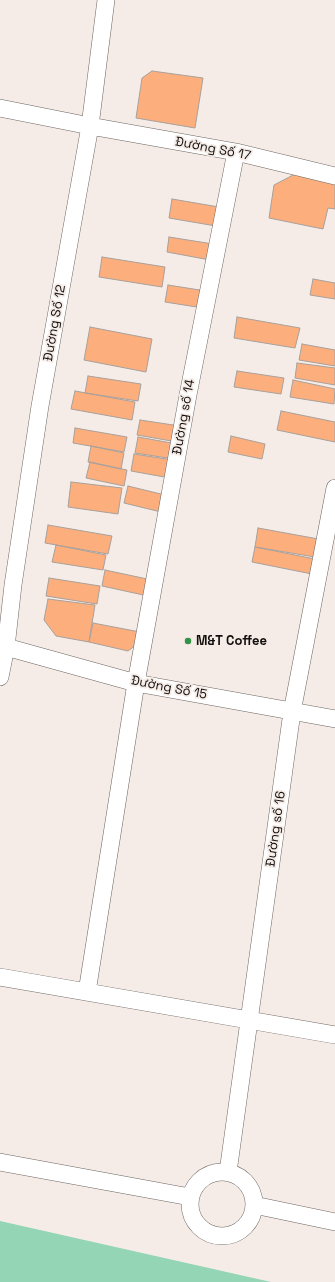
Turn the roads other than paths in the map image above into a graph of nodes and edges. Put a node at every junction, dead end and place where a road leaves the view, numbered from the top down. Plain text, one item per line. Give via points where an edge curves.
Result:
1 (106, 0) edge
2 (0, 108) edge
3 (90, 126) junction
4 (236, 152) junction
5 (335, 176) edge
6 (335, 488) edge
7 (6, 584) edge
8 (3, 648) edge
9 (0, 677) edge
10 (136, 683) junction
11 (292, 712) junction
12 (335, 719) edge
13 (0, 977) edge
14 (87, 992) junction
15 (335, 1035) edge
16 (0, 1162) edge
17 (228, 1172) junction
18 (190, 1197) junction
19 (254, 1205) junction
20 (335, 1222) edge

1 - 3 street, Đường Số 12
2 - 3 street, Đường Số 17
3 - 4 street, Đường Số 17
3 - 7 street, Đường Số 12
4 - 5 street, Đường Số 17
4 - 10 street, Đường số 14 via 188,395
6 - 11 street, Đường số 16
7 - 8 street, Đường Số 12
8 - 9 street
8 - 10 street, Đường Số 15
10 - 11 street, Đường Số 15
10 - 14 street, Đường số 14
11 - 12 street, Đường Số 15
11 - 17 street, Đường số 16
13 - 14 street
14 - 15 street
16 - 18 street
17 - 18 street via 218,1171 204,1177 194,1187
17 - 19 street via 239,1176 247,1184 253,1194
18 - 19 street via 192,1218 207,1233 218,1236 238,1232 252,1215
19 - 20 street

